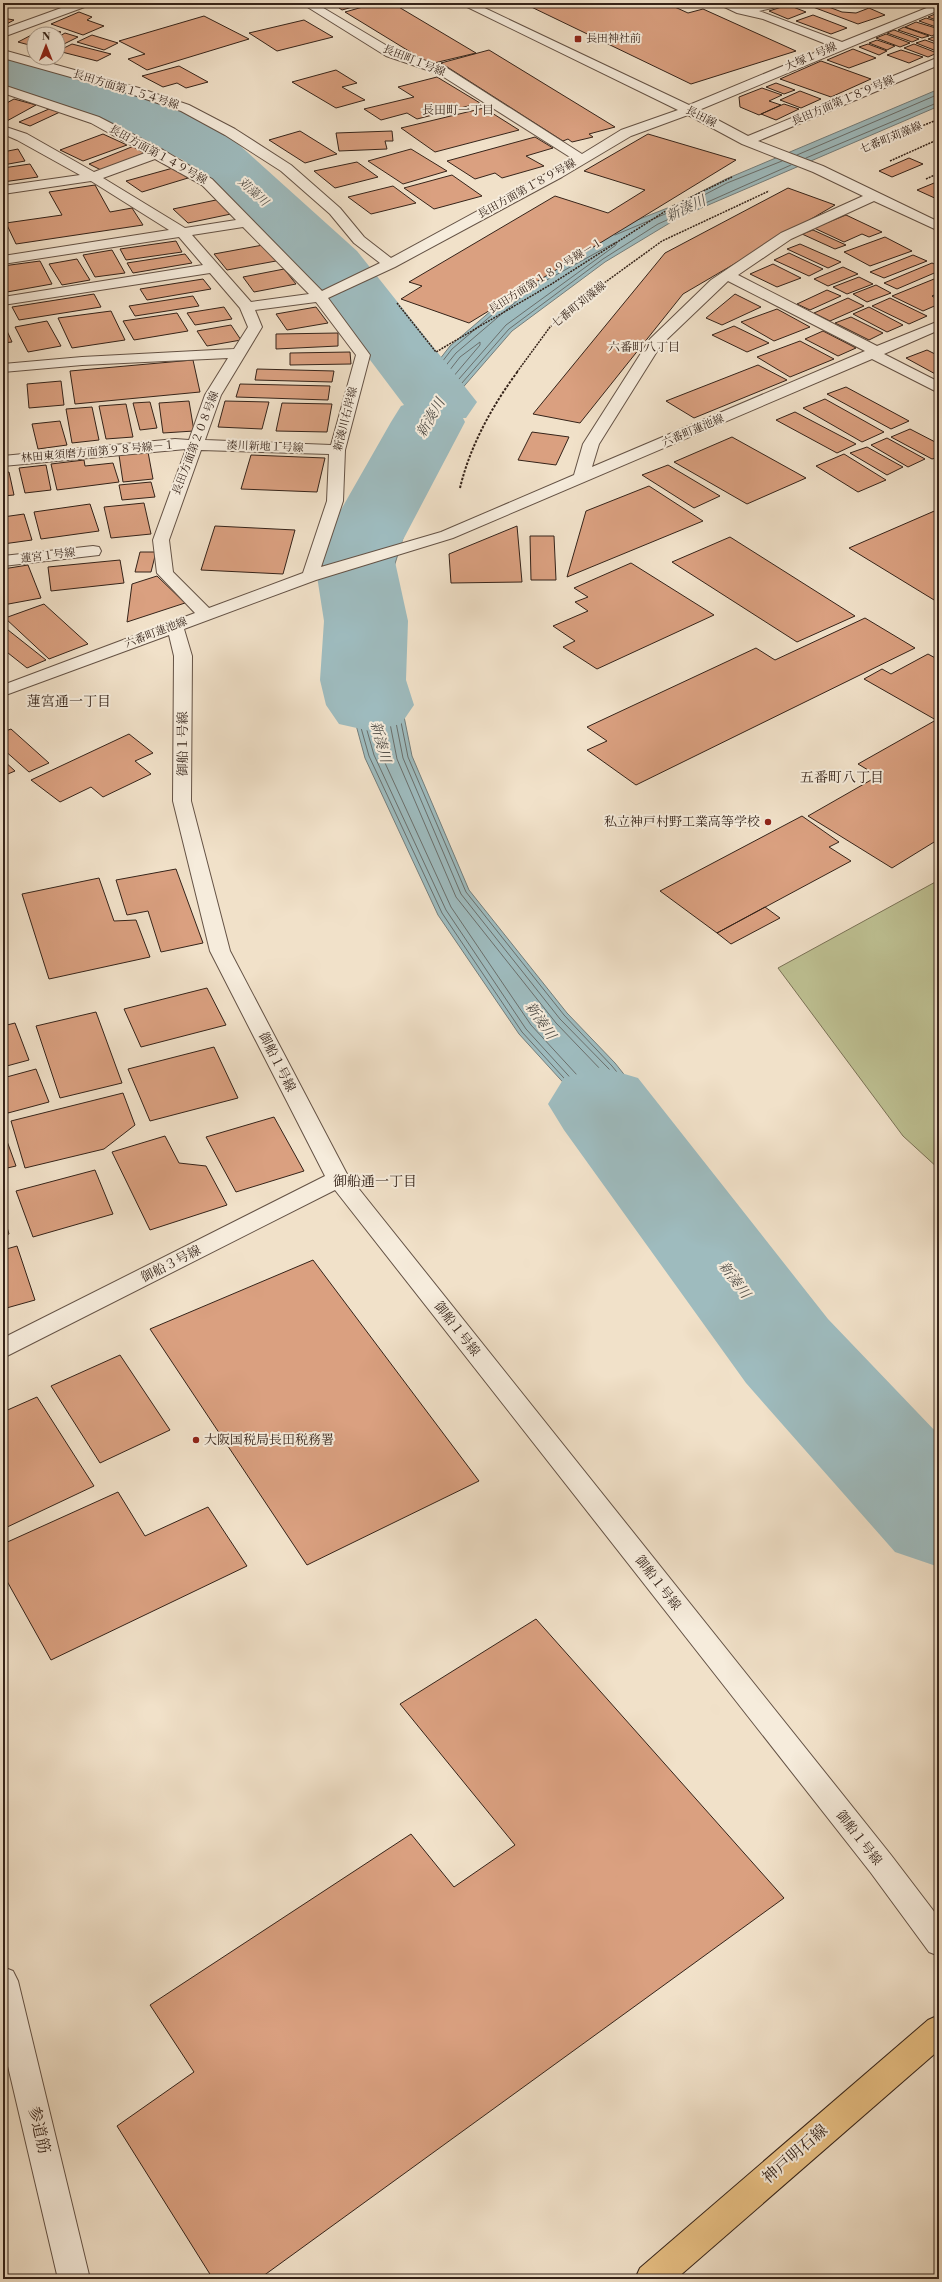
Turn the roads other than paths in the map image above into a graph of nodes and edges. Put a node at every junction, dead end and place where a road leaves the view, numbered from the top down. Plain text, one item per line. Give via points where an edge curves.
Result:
1 (86, 3) edge
2 (307, 3) edge
3 (465, 3) edge
4 (722, 3) edge
5 (782, 3) edge
6 (939, 6) edge
7 (741, 12) junction
8 (3, 33) edge
9 (842, 46) junction
10 (3, 54) edge
11 (939, 61) edge
12 (3, 89) edge
13 (688, 110) junction
14 (3, 130) edge
15 (748, 141) junction
16 (158, 154) junction
17 (581, 159) junction
18 (94, 178) junction
19 (3, 190) edge
20 (874, 196) junction
21 (248, 222) junction
22 (939, 227) edge
23 (182, 232) junction
24 (3, 260) edge
25 (390, 264) junction
26 (213, 268) junction
27 (727, 275) junction
28 (320, 297) junction
29 (3, 301) edge
30 (247, 307) junction
31 (939, 325) edge
32 (238, 353) junction
33 (875, 353) junction
34 (3, 368) edge
35 (939, 388) edge
36 (194, 445) junction
37 (337, 450) junction
38 (3, 461) edge
39 (581, 479) junction
40 (93, 551) dead end
41 (3, 561) edge
42 (310, 576) junction
43 (205, 614) junction
44 (175, 626) junction
45 (3, 691) edge
46 (338, 1180) junction
47 (3, 1349) edge
48 (939, 1942) edge
49 (3, 1981) edge
50 (939, 2030) edge
51 (74, 2279) edge
52 (651, 2279) edge

1 - 8 street
2 - 17 street, 長田町１号線 via 390,53 443,71
3 - 13 street, 長田線
4 - 7 street, 大塚１号線
5 - 7 street
6 - 9 street
7 - 9 street, 大塚１号線 via 766,16
9 - 13 street, 大塚１号線
10 - 25 street, 長田方面第１５４号線 via 135,91 184,108 230,132 286,168 335,212 359,240
11 - 15 street, 長田方面第１８９号線
12 - 16 street, 長田方面第１４９号線 via 95,120
13 - 15 street, 長田線
13 - 17 street, 長田方面第１８９号線 via 626,133
14 - 18 street, 長田方面第２０８号線 via 22,137
15 - 20 street, 長田線 via 818,169
16 - 18 street
16 - 21 street, 長田方面第１４９号線 via 207,182
17 - 25 street, 長田方面第１８９号線
18 - 19 street
18 - 23 street, 長田方面第２０８号線
20 - 22 street, 長田線
20 - 27 street via 786,236
21 - 23 street
21 - 28 street, 長田方面第１４９号線
23 - 24 street
23 - 26 street, 長田方面第２０８号線
25 - 28 street, 長田方面第１８９号線
26 - 29 street
26 - 30 street, 長田方面第２０８号線
27 - 33 street
27 - 39 street via 655,342 591,444
28 - 30 street
28 - 37 street, 新湊川右岸線 via 363,355
30 - 32 street, 長田方面第２０８号線 via 255,327
31 - 33 street, 六番町蓮池線
32 - 34 street
32 - 36 street, 長田方面第２０８号線 via 213,395
33 - 35 street
33 - 39 street, 六番町蓮池線
36 - 37 street, 湊川新地１号線
36 - 38 street, 林田東須磨方面第９８号線－１ via 175,444
36 - 43 street, 長田方面第２０８号線 via 161,540 165,573
37 - 42 street, 新湊川右岸線 via 335,501
39 - 42 street, 六番町蓮池線 via 447,535
40 - 41 street, 蓮宮１号線
42 - 43 street, 六番町蓮池線
43 - 44 street, 六番町蓮池線
44 - 45 street, 六番町蓮池線
44 - 46 street, 御船１号線 via 183,656 182,801 220,951
46 - 47 street, 御船３号線
46 - 48 street, 御船１号線 via 881,1864
49 - 51 street, 参道筋
50 - 52 main road, 神戸明石線

